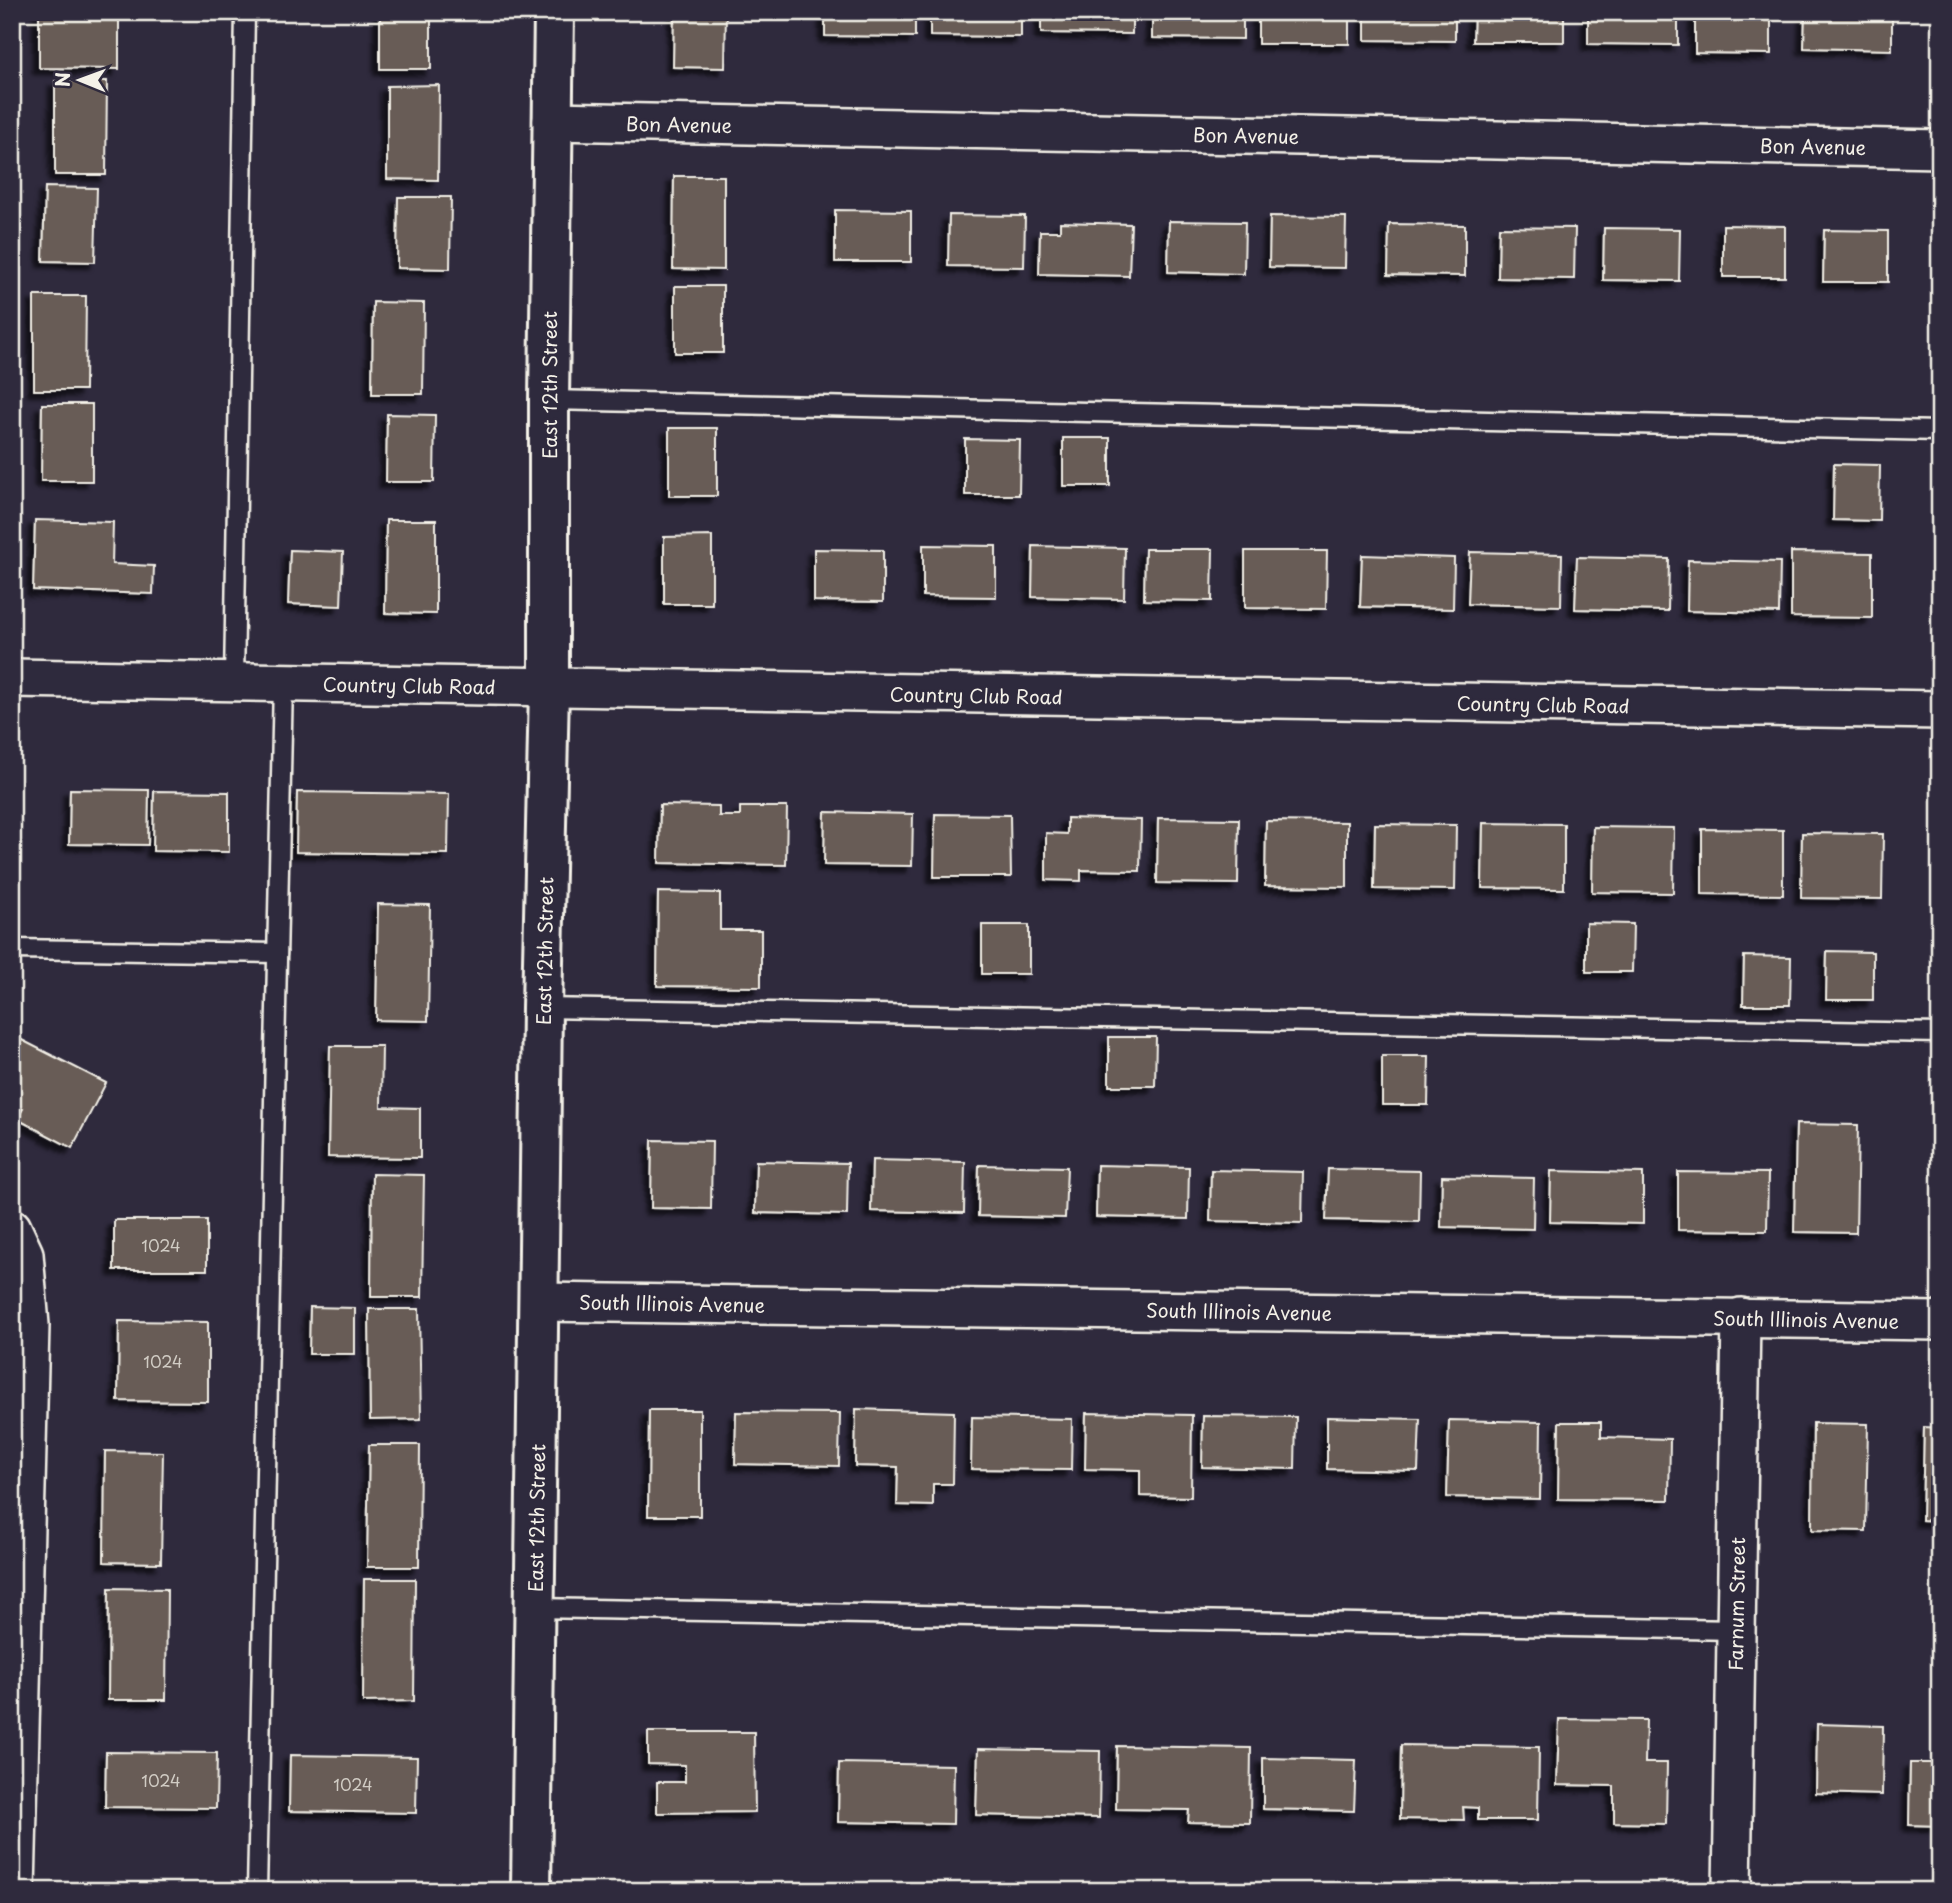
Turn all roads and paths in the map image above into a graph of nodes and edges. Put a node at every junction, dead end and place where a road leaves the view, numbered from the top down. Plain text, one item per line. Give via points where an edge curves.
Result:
1 (245, 12) edge
2 (554, 12) edge
3 (552, 121) junction
4 (1940, 149) edge
5 (549, 400) junction
6 (1940, 431) edge
7 (12, 678) edge
8 (234, 682) junction
9 (283, 682) junction
10 (549, 688) junction
11 (1940, 710) edge
12 (12, 949) edge
13 (277, 953) junction
14 (542, 1008) junction
15 (1940, 1033) edge
16 (13, 1228) edge
17 (539, 1302) junction
18 (1741, 1317) junction
19 (1940, 1321) edge
20 (534, 1608) junction
21 (1736, 1630) junction
22 (16, 1891) edge
23 (257, 1891) edge
24 (531, 1891) edge
25 (1732, 1891) edge

1 - 8 lane
2 - 3 street, East 12th Street
3 - 4 street, Bon Avenue
3 - 5 street, East 12th Street
5 - 6 lane
5 - 10 street, East 12th Street
7 - 8 street, Country Club Road
8 - 9 street, Country Club Road
9 - 10 street, Country Club Road
9 - 13 lane
10 - 11 street, Country Club Road
10 - 14 street, East 12th Street
12 - 13 lane
13 - 23 lane
14 - 15 lane
14 - 17 street, East 12th Street
16 - 22 street via 24,1254 30,1325
17 - 18 street, South Illinois Avenue
17 - 20 street, East 12th Street
18 - 19 street, South Illinois Avenue
18 - 21 street, Farnum Street
20 - 21 lane
20 - 24 street, East 12th Street
21 - 25 street, Farnum Street

